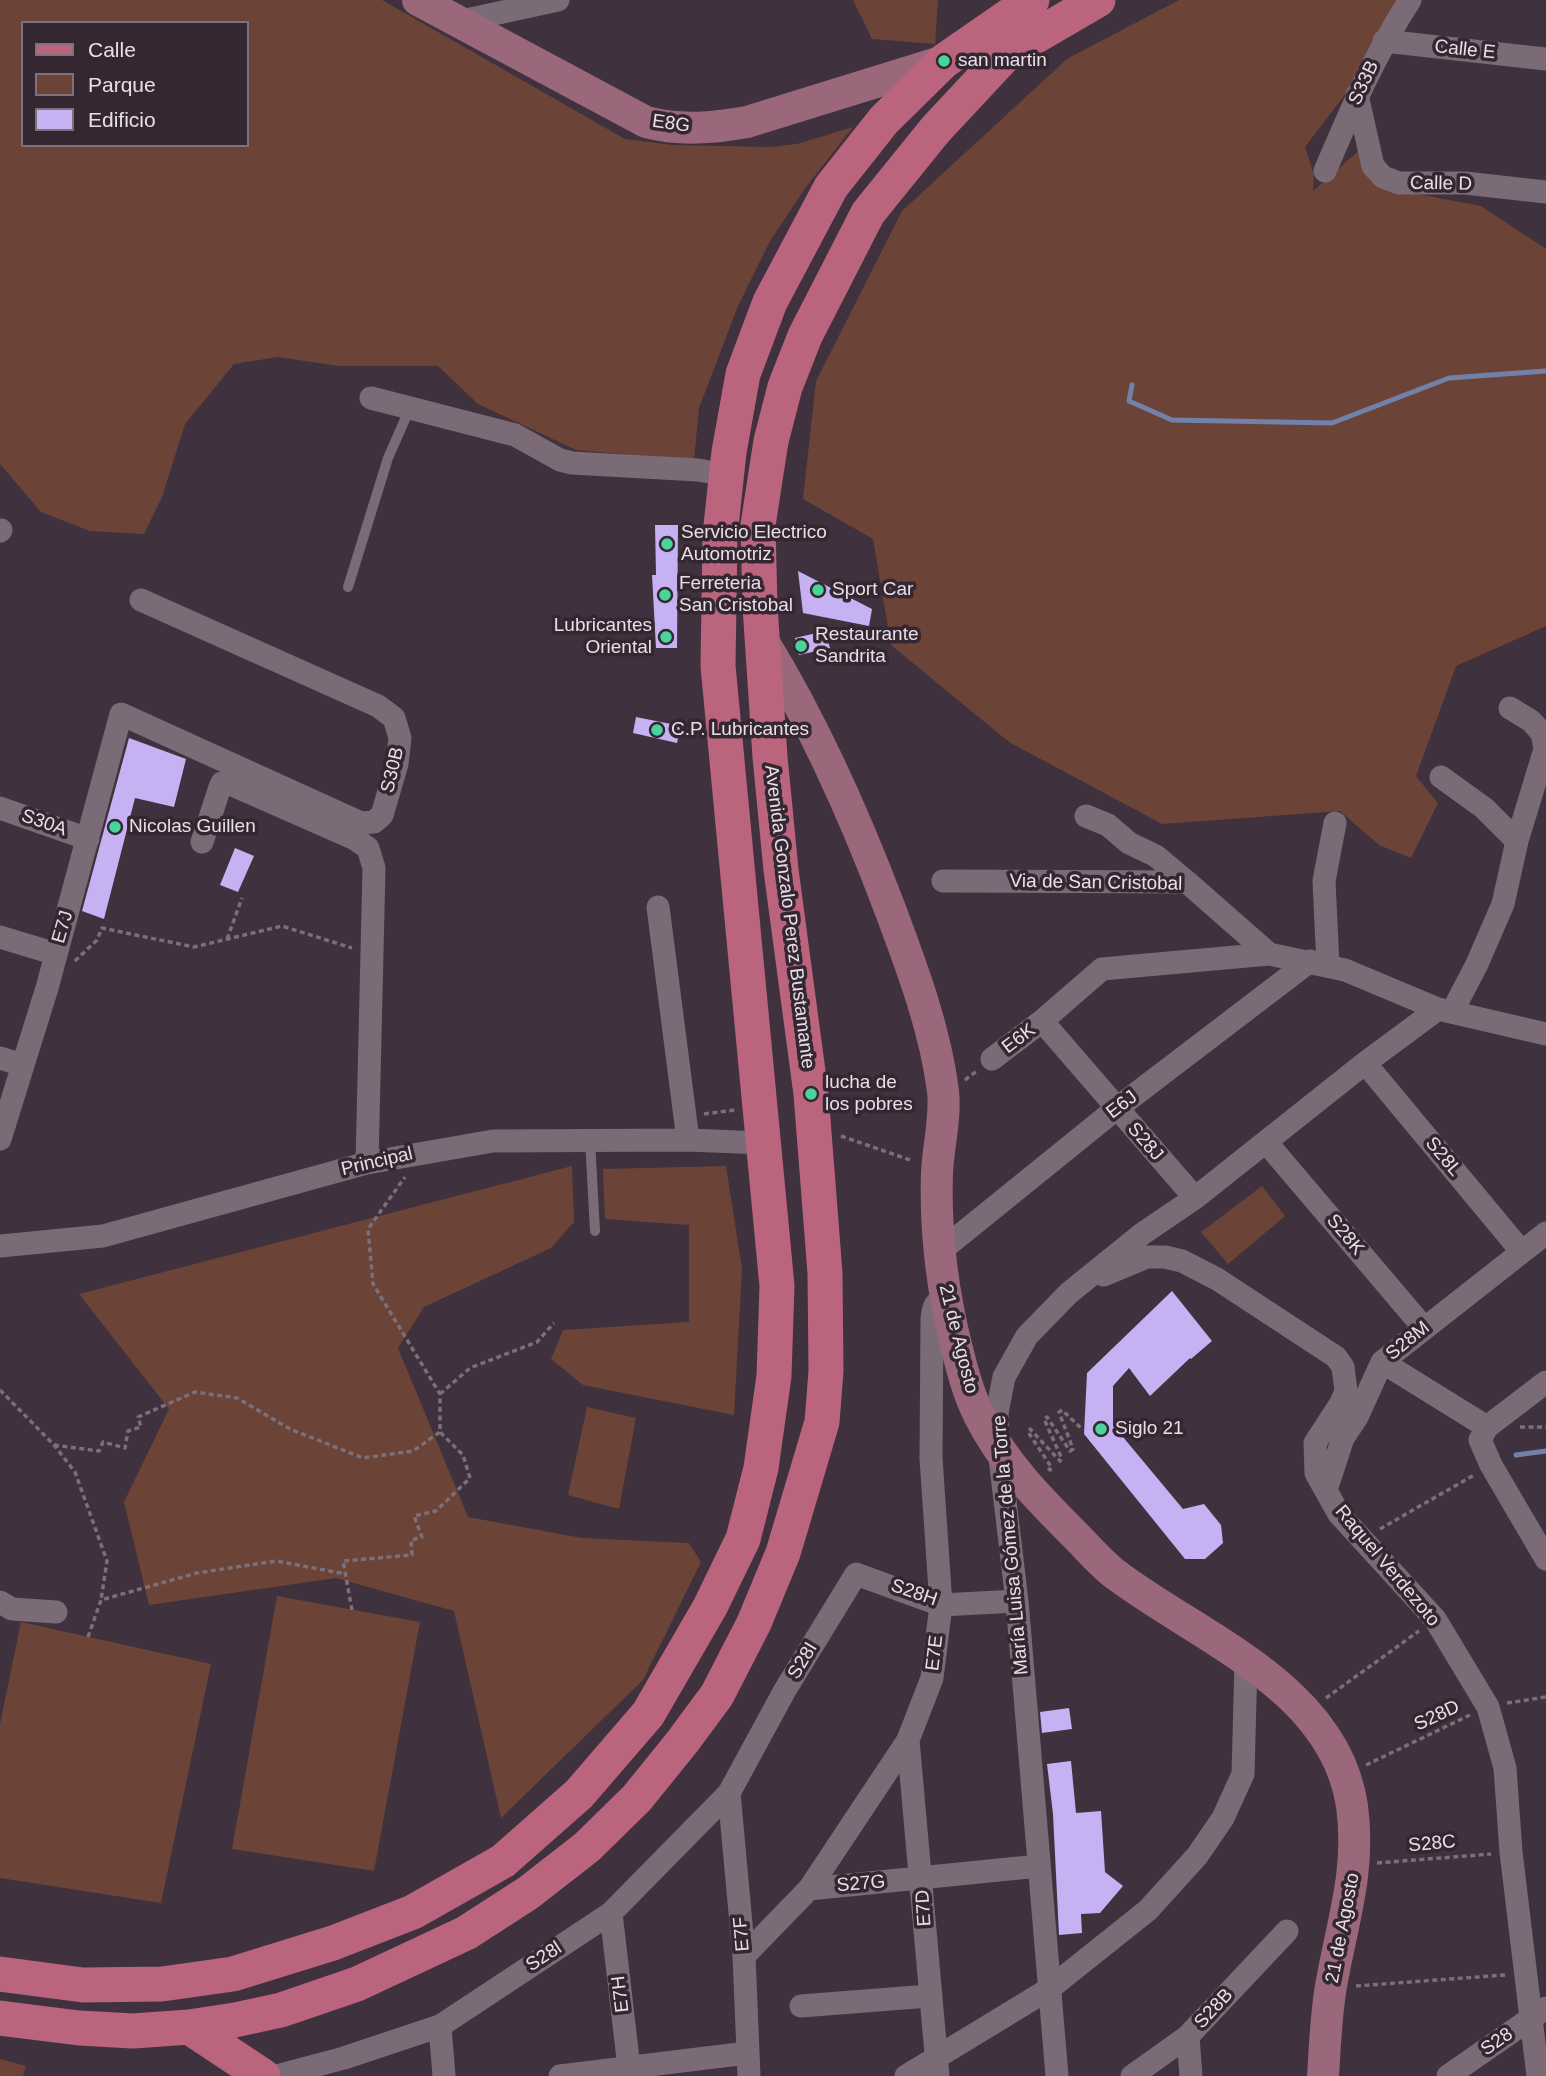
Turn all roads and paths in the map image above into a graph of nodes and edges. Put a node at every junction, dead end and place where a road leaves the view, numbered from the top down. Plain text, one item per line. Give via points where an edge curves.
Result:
1 (418, 0) edge
2 (558, 0) edge
3 (1032, 0) edge
4 (1098, 0) edge
5 (1410, 0) edge
6 (457, 22) junction
7 (1384, 41) junction
8 (1546, 59) edge
9 (944, 61) junction
10 (1357, 95) junction
11 (1325, 171) dead end
12 (1546, 192) edge
13 (371, 398) dead end
14 (410, 408) junction
15 (727, 475) junction
16 (348, 587) dead end
17 (141, 600) dead end
18 (763, 641) junction
19 (1510, 708) dead end
20 (121, 714) joint
21 (1441, 777) dead end
22 (0, 808) edge
23 (1086, 816) dead end
24 (1335, 823) dead end
25 (88, 839) junction
26 (1517, 841) junction
27 (202, 842) dead end
28 (943, 881) dead end
29 (1187, 882) junction
30 (242, 898) dead end
31 (658, 907) dead end
32 (0, 937) edge
33 (227, 939) junction
34 (55, 954) junction
35 (371, 954) junction
36 (1269, 954) junction
37 (1319, 963) junction
38 (47, 988) junction
39 (1445, 1011) junction
40 (1042, 1021) junction
41 (1546, 1034) edge
42 (0, 1058) edge
43 (992, 1059) joint
44 (1365, 1063) junction
45 (22, 1065) junction
46 (944, 1096) junction
47 (1116, 1109) junction
48 (732, 1110) dead end
49 (685, 1116) junction
50 (837, 1134) dead end
51 (0, 1139) edge
52 (590, 1140) junction
53 (688, 1140) junction
54 (1266, 1142) junction
55 (763, 1143) junction
56 (422, 1152) junction
57 (367, 1163) junction
58 (937, 1169) junction
59 (1195, 1198) junction
60 (595, 1231) dead end
61 (1546, 1233) edge
62 (0, 1246) edge
63 (1522, 1252) junction
64 (939, 1253) junction
65 (1069, 1293) junction
66 (946, 1296) junction
67 (554, 1323) dead end
68 (1424, 1328) junction
69 (1382, 1362) junction
70 (1546, 1382) edge
71 (0, 1390) edge
72 (440, 1394) junction
73 (1487, 1427) junction
74 (1082, 1429) dead end
75 (440, 1432) junction
76 (54, 1445) junction
77 (999, 1450) junction
78 (1031, 1450) dead end
79 (1491, 1465) junction
80 (1326, 1490) junction
81 (1362, 1539) junction
82 (1546, 1559) edge
83 (346, 1574) junction
84 (856, 1574) joint
85 (101, 1600) junction
86 (1017, 1601) junction
87 (0, 1602) edge
88 (941, 1605) junction
89 (352, 1610) dead end
90 (57, 1612) dead end
91 (1435, 1619) junction
92 (88, 1637) dead end
93 (1246, 1662) junction
94 (1546, 1697) edge
95 (1488, 1707) junction
96 (1307, 1712) junction
97 (908, 1740) junction
98 (752, 1750) joint
99 (1345, 1775) junction
100 (729, 1793) junction
101 (1511, 1852) junction
102 (1355, 1865) junction
103 (1039, 1866) junction
104 (922, 1879) junction
105 (809, 1889) junction
106 (611, 1913) junction
107 (1287, 1931) dead end
108 (744, 1956) junction
109 (1525, 1973) junction
110 (0, 1974) edge
111 (1331, 1988) junction
112 (1049, 1989) junction
113 (929, 1996) junction
114 (801, 2006) dead end
115 (1539, 2013) edge
116 (0, 2018) edge
117 (189, 2026) junction
118 (440, 2026) junction
119 (1188, 2036) junction
120 (748, 2065) edge
121 (937, 2067) edge
122 (630, 2072) edge
123 (263, 2076) edge
124 (275, 2076) edge
125 (444, 2076) edge
126 (560, 2076) edge
127 (906, 2076) edge
128 (1057, 2076) edge
129 (1132, 2076) edge
130 (1191, 2076) edge
131 (1323, 2076) edge
132 (1448, 2076) edge
133 (1538, 2076) edge

1 - 6 street, E8G
2 - 6 street
3 - 9 main road
4 - 18 main road, Avenida Gonzalo Perez Bustamante via 1007,53 936,129 868,213 805,336 771,441 758,524
5 - 7 street, S33B
6 - 9 street, E8G via 646,122 668,128 717,128 747,122
7 - 8 street, Calle E
7 - 10 street, S33B
9 - 15 main road via 884,120 831,187 770,302 743,374
10 - 11 street, S33B
10 - 12 street, Calle D via 1373,166 1383,177 1399,183 1465,183
13 - 14 street
14 - 15 street via 516,435 572,463
14 - 16 lane via 388,458
15 - 55 main road via 720,535 718,666
17 - 20 street, S30B via 378,706 394,718 400,738 397,764 382,815 374,822 361,823
18 - 46 street, 21 de Agosto via 819,740 874,869 931,1030
18 - 117 main road, Avenida Gonzalo Perez Bustamante via 769,757 811,1094 825,1273 826,1371 822,1422 768,1592 717,1695 684,1741 637,1798 587,1847 528,1893 466,1933 357,1984 281,2010
19 - 26 street via 1542,733 1545,749
20 - 25 street, E7J
21 - 26 street via 1484,808
22 - 25 street, S30A
23 - 29 street via 1156,856
24 - 37 street via 1324,881
25 - 34 street, E7J
26 - 39 street via 1503,904 1477,964
27 - 35 street via 222,783 355,839 368,848 374,867
28 - 29 street, Via de San Cristobal
29 - 36 street, Via de San Cristobal
30 - 33 path
31 - 49 street
32 - 34 street
33 - 35 path via 282,926
33 - 38 path via 194,947 102,928 97,940
34 - 38 street, E7J
35 - 57 street
36 - 37 street
36 - 40 street, E6K via 1102,969
37 - 39 street
37 - 47 street, E6J
38 - 45 street, E7J
39 - 41 street
39 - 44 street, María Luisa Gómez de la Torre
40 - 43 street, E6K
40 - 47 street, S28J
42 - 45 street
43 - 46 path, E6K
44 - 54 street, María Luisa Gómez de la Torre
44 - 63 street, S28L
45 - 51 street, E7J
46 - 58 street, 21 de Agosto
47 - 59 street, S28J
47 - 64 street, E6J
48 - 49 path
49 - 53 street
50 - 58 path
52 - 53 street, Principal
52 - 56 street, Principal via 494,1140
52 - 60 lane
53 - 55 street, Principal
54 - 59 street, María Luisa Gómez de la Torre
54 - 68 street, S28K
55 - 110 main road via 777,1286 775,1376 761,1468 743,1539 648,1714 579,1794 503,1861 413,1912 334,1943 245,1970 162,1984 83,1985
56 - 57 street, Principal
56 - 72 path via 368,1229 373,1284
57 - 62 street, Principal via 103,1236
58 - 64 street, 21 de Agosto
59 - 65 street, María Luisa Gómez de la Torre
61 - 63 street, S28M
63 - 68 street, S28M
64 - 66 street, 21 de Agosto
65 - 77 street, María Luisa Gómez de la Torre via 1027,1336 1010,1363 996,1413
65 - 80 street, Raquel Verdezoto via 1147,1257 1173,1259 1217,1279 1336,1357 1343,1367 1346,1391 1315,1443 1316,1473
66 - 77 street, 21 de Agosto via 964,1376
66 - 88 street, E7E via 937,1301 932,1319 931,1458
67 - 72 path via 537,1342 470,1368
68 - 69 street, S28M
69 - 73 street
69 - 80 street, S28M via 1343,1438
70 - 73 street
71 - 76 path
72 - 75 path
73 - 79 street via 1480,1440
74 - 78 path via 1059,1412 1070,1451 1044,1419 1060,1461 1030,1429 1050,1470
75 - 76 path via 413,1451 363,1458 290,1429 237,1398 195,1392 138,1417 141,1427 128,1431 125,1448 103,1442 99,1451
75 - 83 path via 463,1455 470,1478 436,1511 414,1516 422,1537 411,1540 412,1555 343,1561
76 - 85 path via 75,1472 107,1561
77 - 86 street, María Luisa Gómez de la Torre
77 - 93 street, 21 de Agosto via 1030,1490 1115,1575
79 - 81 path
79 - 82 street
80 - 81 street, Raquel Verdezoto via 1339,1514
81 - 91 street, Raquel Verdezoto
83 - 85 path via 276,1561 197,1573
83 - 89 path
84 - 88 street, S28H
84 - 98 street, S28I
85 - 92 path
86 - 88 street, S28H
86 - 103 street, María Luisa Gómez de la Torre
87 - 90 street via 12,1609
88 - 97 street, E7E via 932,1678
91 - 95 street, Raquel Verdezoto
91 - 96 path
93 - 96 street, 21 de Agosto
93 - 112 street via 1243,1774 1223,1818 1148,1910
94 - 95 path, S28D
95 - 99 path, S28D
95 - 101 street, Raquel Verdezoto via 1505,1768
96 - 99 street, 21 de Agosto
97 - 104 street, E7D
97 - 105 street, E7E
98 - 100 street, S28l
99 - 102 street, 21 de Agosto via 1352,1804
100 - 106 street, S28l
100 - 108 street, E7F
101 - 102 path, S28C
101 - 109 street, Raquel Verdezoto
102 - 111 street, 21 de Agosto
103 - 104 street, S27G
103 - 112 street, María Luisa Gómez de la Torre
104 - 105 street, S27G
104 - 113 street, E7D
105 - 108 street, E7E
106 - 118 street, S28l
106 - 122 street, E7H
107 - 119 street, S28B
108 - 120 street, E7F
109 - 111 path
109 - 115 street, Raquel Verdezoto
111 - 131 street, 21 de Agosto
112 - 121 street
112 - 128 street, María Luisa Gómez de la Torre
113 - 114 street
113 - 121 street, E7D
115 - 132 street, S28
115 - 133 street, Raquel Verdezoto
116 - 117 main road, Avenida Gonzalo Perez Bustamante via 134,2031
117 - 123 main road
118 - 124 street, S28l
118 - 125 street
119 - 129 street, S28B
119 - 130 street
120 - 122 street
121 - 127 street
122 - 126 street

